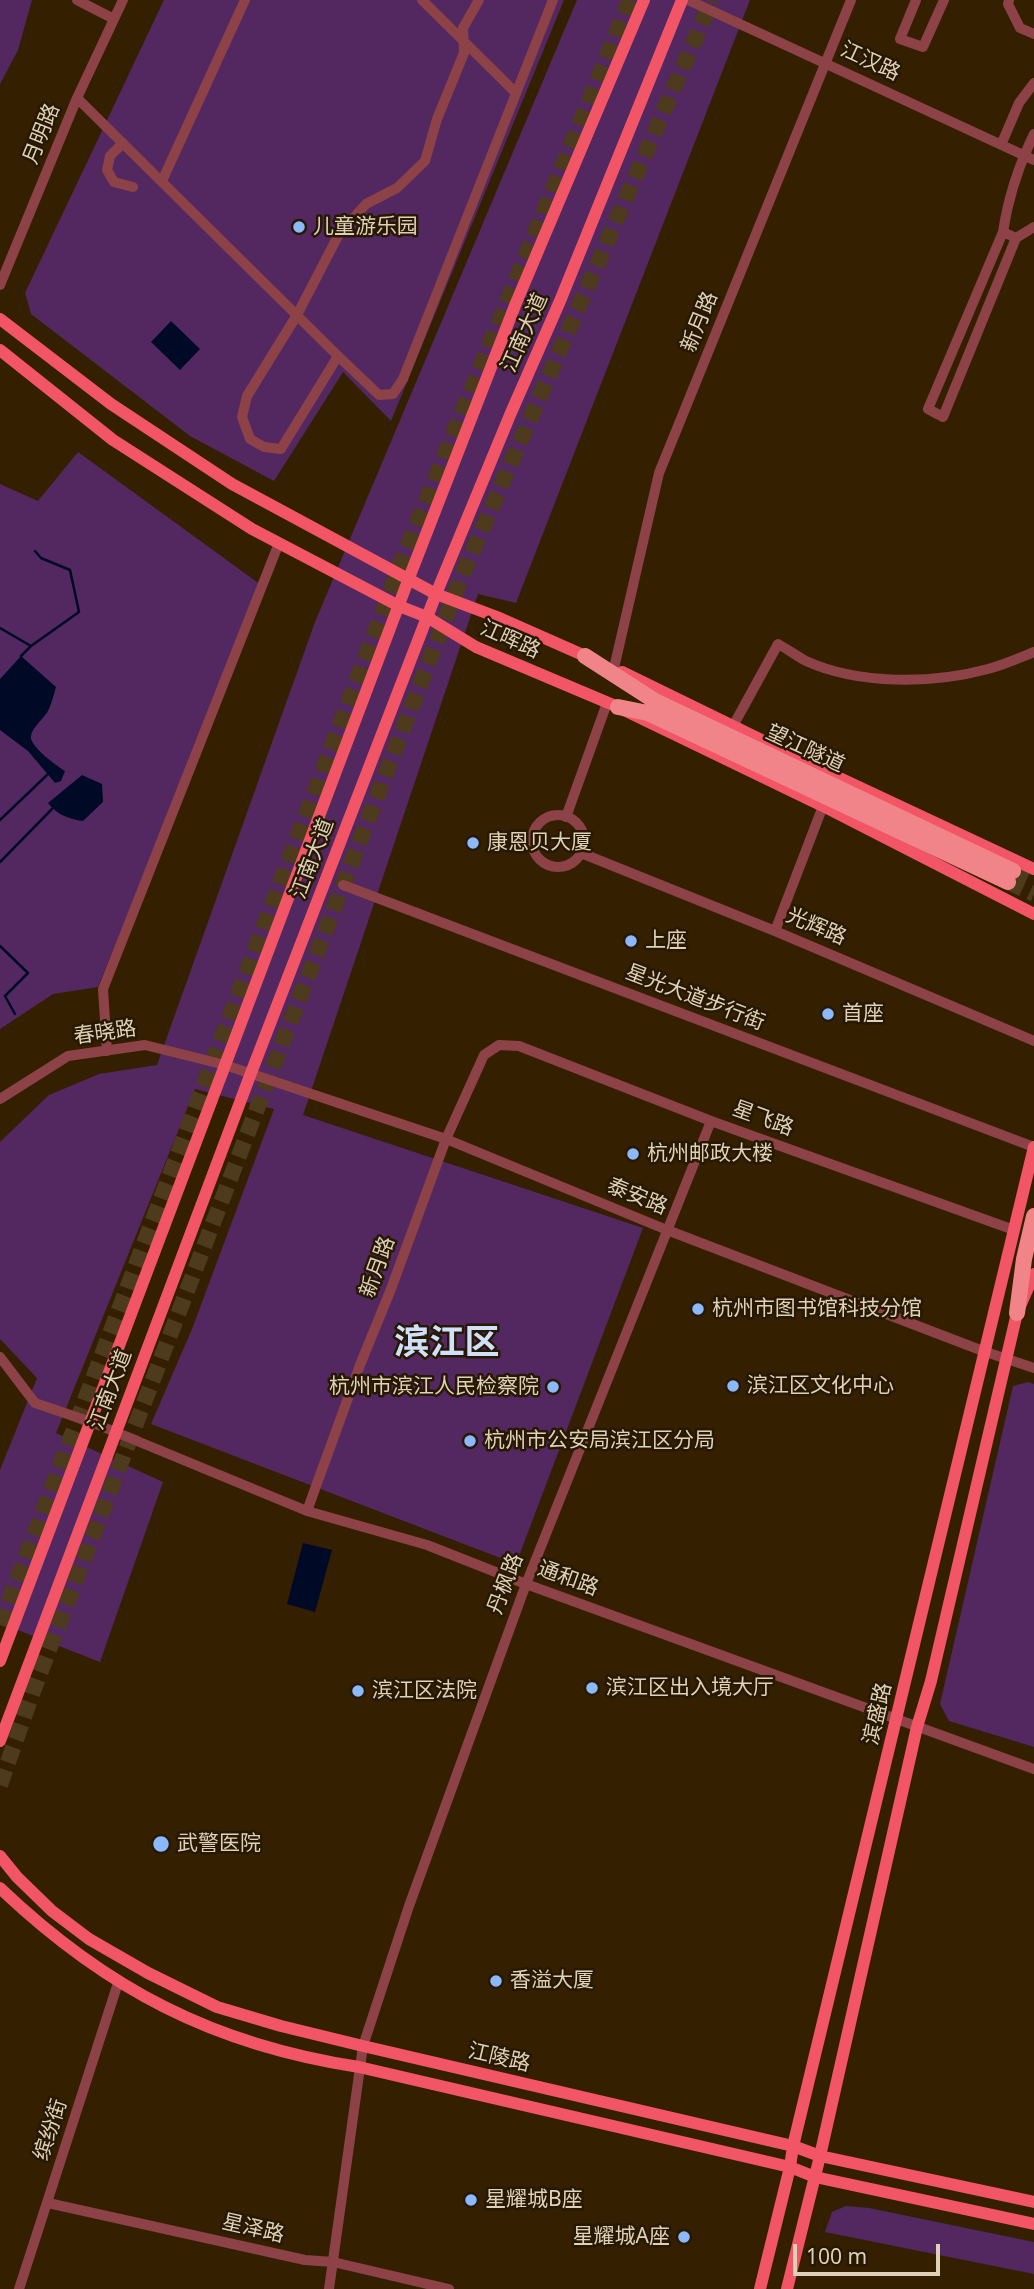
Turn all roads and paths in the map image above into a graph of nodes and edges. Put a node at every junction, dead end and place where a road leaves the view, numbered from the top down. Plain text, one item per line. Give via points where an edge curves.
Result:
1 (77, 0) edge
2 (123, 0) edge
3 (244, 0) edge
4 (422, 0) edge
5 (479, 0) edge
6 (552, 0) edge
7 (644, 0) edge
8 (682, 0) edge
9 (688, 0) edge
10 (851, 0) edge
11 (916, 0) edge
12 (944, 0) edge
13 (1009, 0) edge
14 (114, 19) junction
15 (1034, 34) edge
16 (464, 43) junction
17 (827, 63) junction
18 (1034, 83) edge
19 (516, 93) junction
20 (77, 98) junction
21 (1034, 134) edge
22 (123, 143) junction
23 (1001, 145) junction
24 (1029, 158) edge
25 (162, 181) junction
26 (133, 187) dead end
27 (1034, 227) edge
28 (1003, 232) junction
29 (1016, 238) junction
30 (0, 285) edge
31 (297, 314) junction
32 (0, 319) edge
33 (0, 350) edge
34 (338, 356) junction
35 (279, 543) junction
36 (409, 578) junction
37 (436, 594) junction
38 (399, 606) junction
39 (427, 617) junction
40 (1034, 652) edge
41 (585, 656) junction
42 (614, 668) junction
43 (613, 705) junction
44 (733, 726) junction
45 (823, 806) junction
46 (566, 817) junction
47 (581, 853) junction
48 (1034, 869) edge
49 (343, 886) dead end
50 (1034, 914) edge
51 (775, 931) junction
52 (1034, 1041) edge
53 (499, 1045) joint
54 (107, 1051) junction
55 (225, 1065) junction
56 (251, 1073) junction
57 (0, 1099) edge
58 (711, 1121) junction
59 (446, 1139) junction
60 (1034, 1147) edge
61 (1034, 1216) edge
62 (667, 1230) junction
63 (1014, 1230) junction
64 (1034, 1274) edge
65 (1017, 1313) junction
66 (983, 1351) junction
67 (0, 1357) edge
68 (1007, 1357) junction
69 (1034, 1368) edge
70 (91, 1422) junction
71 (116, 1433) junction
72 (307, 1511) junction
73 (526, 1584) junction
74 (0, 1661) edge
75 (897, 1720) junction
76 (917, 1727) junction
77 (0, 1741) edge
78 (1034, 1769) edge
79 (0, 1856) edge
80 (0, 1888) edge
81 (118, 1983) junction
82 (363, 2046) junction
83 (359, 2067) junction
84 (793, 2146) junction
85 (820, 2156) junction
86 (790, 2167) junction
87 (815, 2177) junction
88 (1034, 2202) edge
89 (48, 2203) junction
90 (1034, 2224) edge
91 (333, 2262) junction
92 (19, 2289) edge
93 (329, 2289) edge
94 (449, 2289) edge
95 (760, 2289) edge
96 (787, 2289) edge

1 - 14 street
2 - 14 street, 月明路
3 - 25 street
4 - 16 street
5 - 16 street via 463,28
6 - 19 street
7 - 36 main road, 江南大道 via 516,303
8 - 37 main road, 江南大道
9 - 17 street, 江汉路
10 - 17 street, 新月路
11 - 12 street via 900,39 922,47
13 - 15 street via 1020,28
14 - 20 street, 月明路
16 - 19 street
16 - 31 street via 425,161 397,188 366,204 339,234
17 - 23 street, 江汉路
17 - 42 street, 新月路 via 659,473
18 - 23 street via 1019,103
19 - 34 street via 403,379 393,394 379,395
20 - 22 street
20 - 30 street, 月明路
21 - 24 street
22 - 25 street
22 - 26 street via 110,156 107,170 114,182
23 - 24 street, 江汉路
24 - 28 street via 1006,211
25 - 31 street
27 - 29 street
28 - 29 street
28 - 29 street via 928,409 943,417
31 - 34 street
31 - 34 street via 247,396 242,417 250,439 281,449
32 - 36 main road, 江晖路 via 111,404 232,484
33 - 35 main road, 江晖路 via 113,440
35 - 38 main road, 江晖路
35 - 54 street via 103,989
36 - 37 main road, 江晖路
36 - 38 main road, 江南大道
37 - 39 main road, 江南大道
37 - 41 main road, 江晖路
38 - 39 main road, 江晖路
38 - 55 main road, 江南大道
39 - 43 main road, 江晖路 via 475,647
39 - 56 main road, 江南大道
40 - 44 street via 990,669 944,679 900,680 834,671 778,644
41 - 42 main road, 江晖路
41 - 43 highway, 望江隧道 via 656,701 1010,877 648,713
42 - 44 main road, 江晖路
43 - 45 main road, 江晖路
43 - 46 street
44 - 48 main road, 江晖路
45 - 50 main road, 江晖路
45 - 51 street
46 - 47 street via 580,827
46 - 47 street via 551,816 537,824 532,848 543,862 559,867
47 - 51 street, 光辉路
49 - 60 street, 星光大道步行街
51 - 52 street, 光辉路
53 - 58 street, 星飞路 via 519,1046
53 - 59 street, 新月路 via 484,1055
54 - 55 street, 春晓路 via 145,1045
54 - 57 street, 春晓路 via 68,1056
55 - 56 street, 泰安路
55 - 70 main road, 江南大道
56 - 59 street, 泰安路
56 - 71 main road, 江南大道
58 - 62 street, 丹枫路
58 - 63 street, 星飞路
59 - 62 street, 泰安路
59 - 72 street, 新月路
60 - 63 main road, 滨盛路
61 - 65 highway
62 - 66 street, 泰安路
62 - 73 street, 丹枫路
63 - 66 main road, 滨盛路
64 - 65 main road, 滨盛路
65 - 68 main road, 滨盛路
66 - 68 street, 泰安路
66 - 75 main road, 滨盛路
67 - 70 street via 35,1403
68 - 69 street, 泰安路
68 - 76 main road, 滨盛路
70 - 71 street, 通和路
70 - 74 main road, 江南大道
71 - 72 street, 通和路
71 - 77 main road, 江南大道
72 - 73 street, 通和路 via 427,1545
73 - 75 street, 通和路
73 - 82 street, 丹枫路
75 - 76 street, 通和路
75 - 84 main road, 滨盛路
76 - 78 street, 通和路
76 - 85 main road, 滨盛路
79 - 82 main road, 江陵路 via 52,1910 89,1939 148,1973 217,2007
80 - 81 main road, 江陵路 via 36,1922
81 - 83 main road, 江陵路 via 234,2038 317,2061
81 - 89 street, 缤纷街
82 - 83 street, 丹枫路
82 - 84 main road, 江陵路
83 - 86 main road, 江陵路
83 - 91 street, 丹枫路
84 - 85 main road, 江陵路
84 - 86 main road, 滨盛路
85 - 87 main road, 滨盛路
85 - 88 main road, 江陵路
86 - 87 main road, 江陵路
86 - 95 main road, 滨盛路
87 - 90 main road, 江陵路
87 - 96 main road, 滨盛路
89 - 91 street, 星泽路 via 305,2260
89 - 92 street, 缤纷街
91 - 93 street
91 - 94 street, 星泽路

